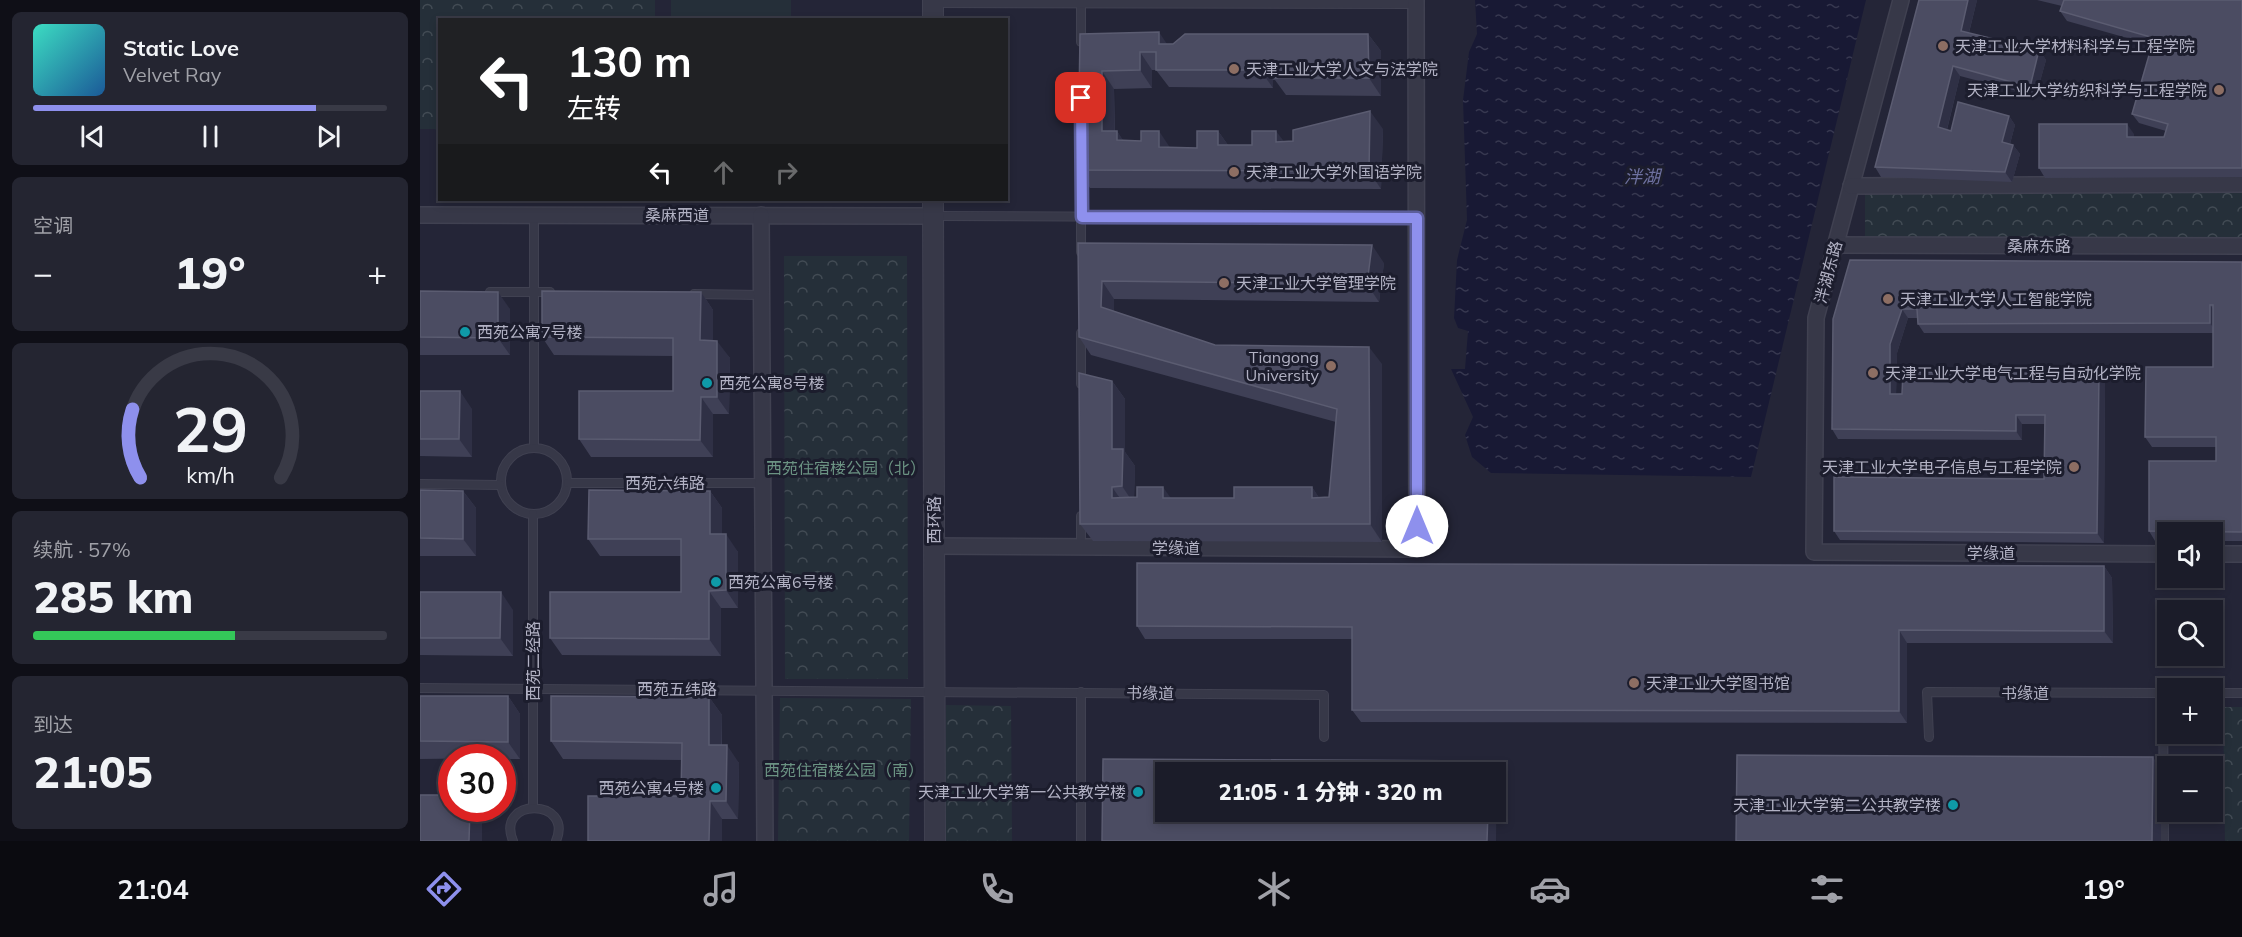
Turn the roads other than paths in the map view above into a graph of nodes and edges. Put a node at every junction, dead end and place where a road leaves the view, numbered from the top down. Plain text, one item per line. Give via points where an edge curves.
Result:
1 (1901, 0) edge
2 (1081, 1) edge
3 (1416, 2) edge
4 (933, 7) edge
5 (1081, 50) edge
6 (1082, 157) edge
7 (2242, 184) edge
8 (1851, 186) junction
9 (933, 208) edge
10 (420, 215) edge
11 (534, 215) junction
12 (761, 215) junction
13 (1082, 217) junction
14 (1417, 218) junction
15 (1835, 245) junction
16 (2242, 246) edge
17 (1082, 264) edge
18 (477, 292) edge
19 (534, 292) junction
20 (558, 292) edge
21 (690, 294) edge
22 (761, 295) junction
23 (1082, 323) edge
24 (1082, 394) edge
25 (534, 447) junction
26 (568, 483) junction
27 (763, 483) junction
28 (420, 484) edge
29 (500, 484) junction
30 (1082, 512) edge
31 (534, 514) junction
32 (934, 546) junction
33 (1082, 547) junction
34 (1814, 552) joint
35 (2157, 554) edge
36 (2223, 554) edge
37 (2242, 554) edge
38 (420, 688) edge
39 (534, 688) junction
40 (764, 688) junction
41 (935, 690) junction
42 (1081, 692) junction
43 (2157, 693) edge
44 (2223, 693) edge
45 (2242, 693) edge
46 (1324, 737) dead end
47 (1929, 737) dead end
48 (2165, 744) edge
49 (534, 807) junction
50 (513, 841) edge
51 (556, 841) edge
52 (765, 841) edge
53 (935, 841) edge
54 (1081, 841) edge
55 (2164, 841) edge

1 - 8 street, 泮湖东路
2 - 3 lane
2 - 4 lane
2 - 5 lane
3 - 14 street
6 - 13 lane
7 - 8 street
8 - 15 street, 泮湖东路
9 - 12 street, 桑麻西道
9 - 13 lane
9 - 32 street, 西环路
10 - 11 street, 桑麻西道
11 - 12 street, 桑麻西道
11 - 19 lane
12 - 22 street
13 - 14 lane
13 - 17 lane
14 - 33 street, 学缘道 via 1417,549
15 - 16 street, 桑麻东路
15 - 34 street, 泮湖东路 via 1816,318
18 - 19 lane
19 - 20 lane
19 - 25 lane
21 - 22 lane
22 - 27 street
23 - 24 lane
25 - 26 lane via 558,458
25 - 29 lane via 516,452 509,459
26 - 27 lane, 西苑六纬路
26 - 31 lane via 561,502 553,509
27 - 40 street
28 - 29 lane
29 - 31 lane via 515,509
30 - 33 lane
31 - 39 lane, 西苑二经路
32 - 33 street, 学缘道
32 - 41 street, 西环路
34 - 35 street, 学缘道
36 - 37 street
38 - 39 lane, 西苑五纬路
39 - 40 lane, 西苑五纬路
39 - 49 lane, 西苑二经路
40 - 41 lane, 西苑五纬路
40 - 52 street
41 - 42 lane, 书缘道
41 - 53 street, 西环路
42 - 46 lane, 书缘道 via 1324,695
42 - 54 lane
43 - 47 lane, 书缘道 via 1927,693
44 - 45 lane
48 - 55 lane
49 - 50 lane via 524,810 513,821
49 - 51 lane via 552,815 558,830

